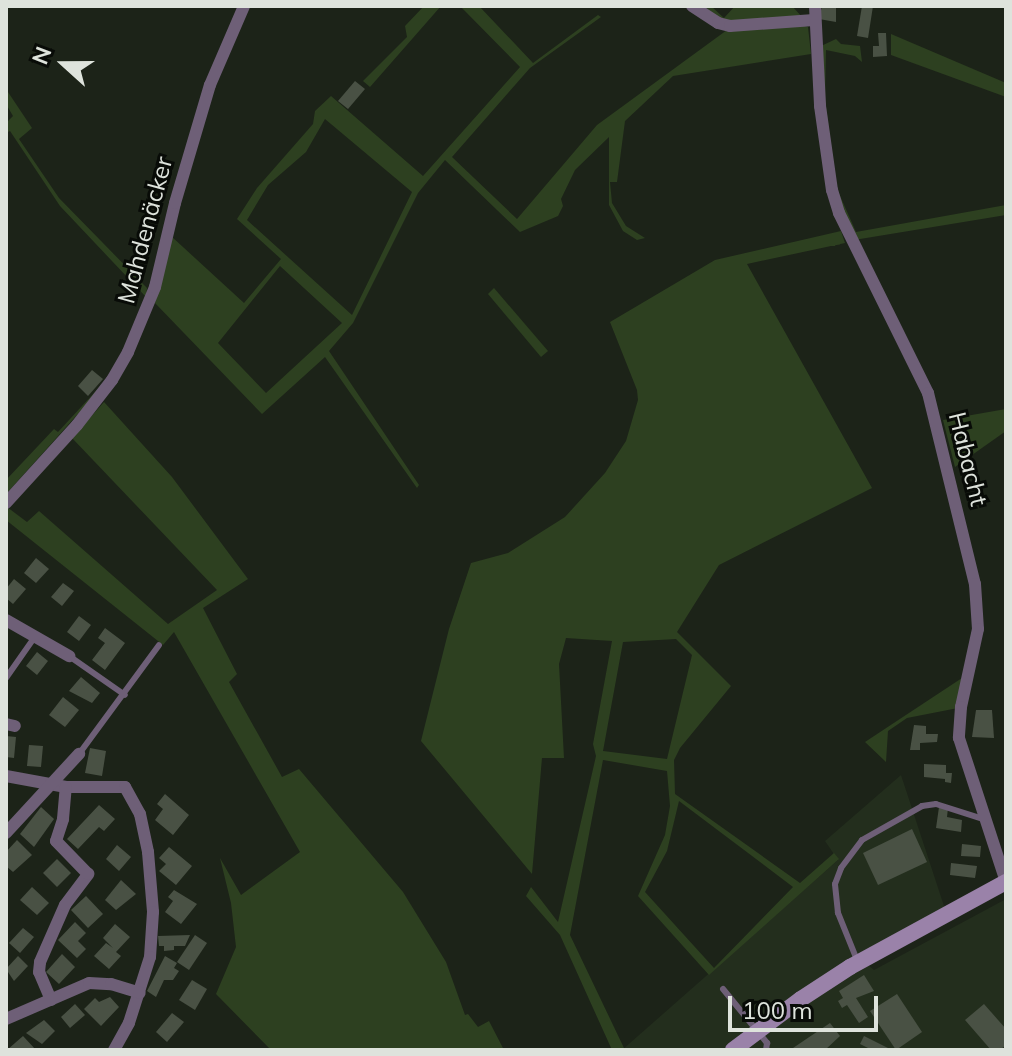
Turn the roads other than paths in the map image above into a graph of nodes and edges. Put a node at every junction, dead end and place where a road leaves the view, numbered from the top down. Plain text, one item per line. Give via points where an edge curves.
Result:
1 (244, 6) edge
2 (692, 6) edge
3 (815, 6) edge
4 (814, 20) junction
5 (6, 503) edge
6 (6, 620) edge
7 (34, 638) junction
8 (159, 645) dead end
9 (69, 656) joint
10 (6, 678) edge
11 (125, 695) junction
12 (79, 754) joint
13 (6, 776) edge
14 (51, 785) junction
15 (66, 787) junction
16 (983, 819) junction
17 (6, 833) edge
18 (1006, 882) edge
19 (858, 963) junction
20 (723, 989) dead end
21 (140, 993) junction
22 (51, 1000) junction
23 (6, 1019) edge
24 (758, 1032) junction
25 (114, 1050) edge
26 (733, 1050) edge
27 (766, 1050) edge

1 - 5 street, Mahdenäcker via 210,85 155,287 128,352 85,414
2 - 4 street via 730,26
3 - 4 street, Habacht
4 - 16 street, Habacht via 826,161 839,213 928,393 972,570 979,617 959,738
6 - 7 street
7 - 9 street
7 - 10 lane
8 - 11 lane
9 - 11 lane
11 - 12 lane
12 - 14 street
13 - 14 street
14 - 15 street
14 - 17 street
15 - 21 street via 125,787 140,814 153,912 150,957
15 - 22 street via 56,841 88,874 65,905 40,962
16 - 18 street, Habacht
16 - 19 lane via 936,804 922,806 862,840 835,884 838,913
18 - 19 main road
19 - 24 main road
20 - 24 lane
21 - 22 street via 89,983
21 - 25 street
22 - 23 street
24 - 26 main road
24 - 27 lane

